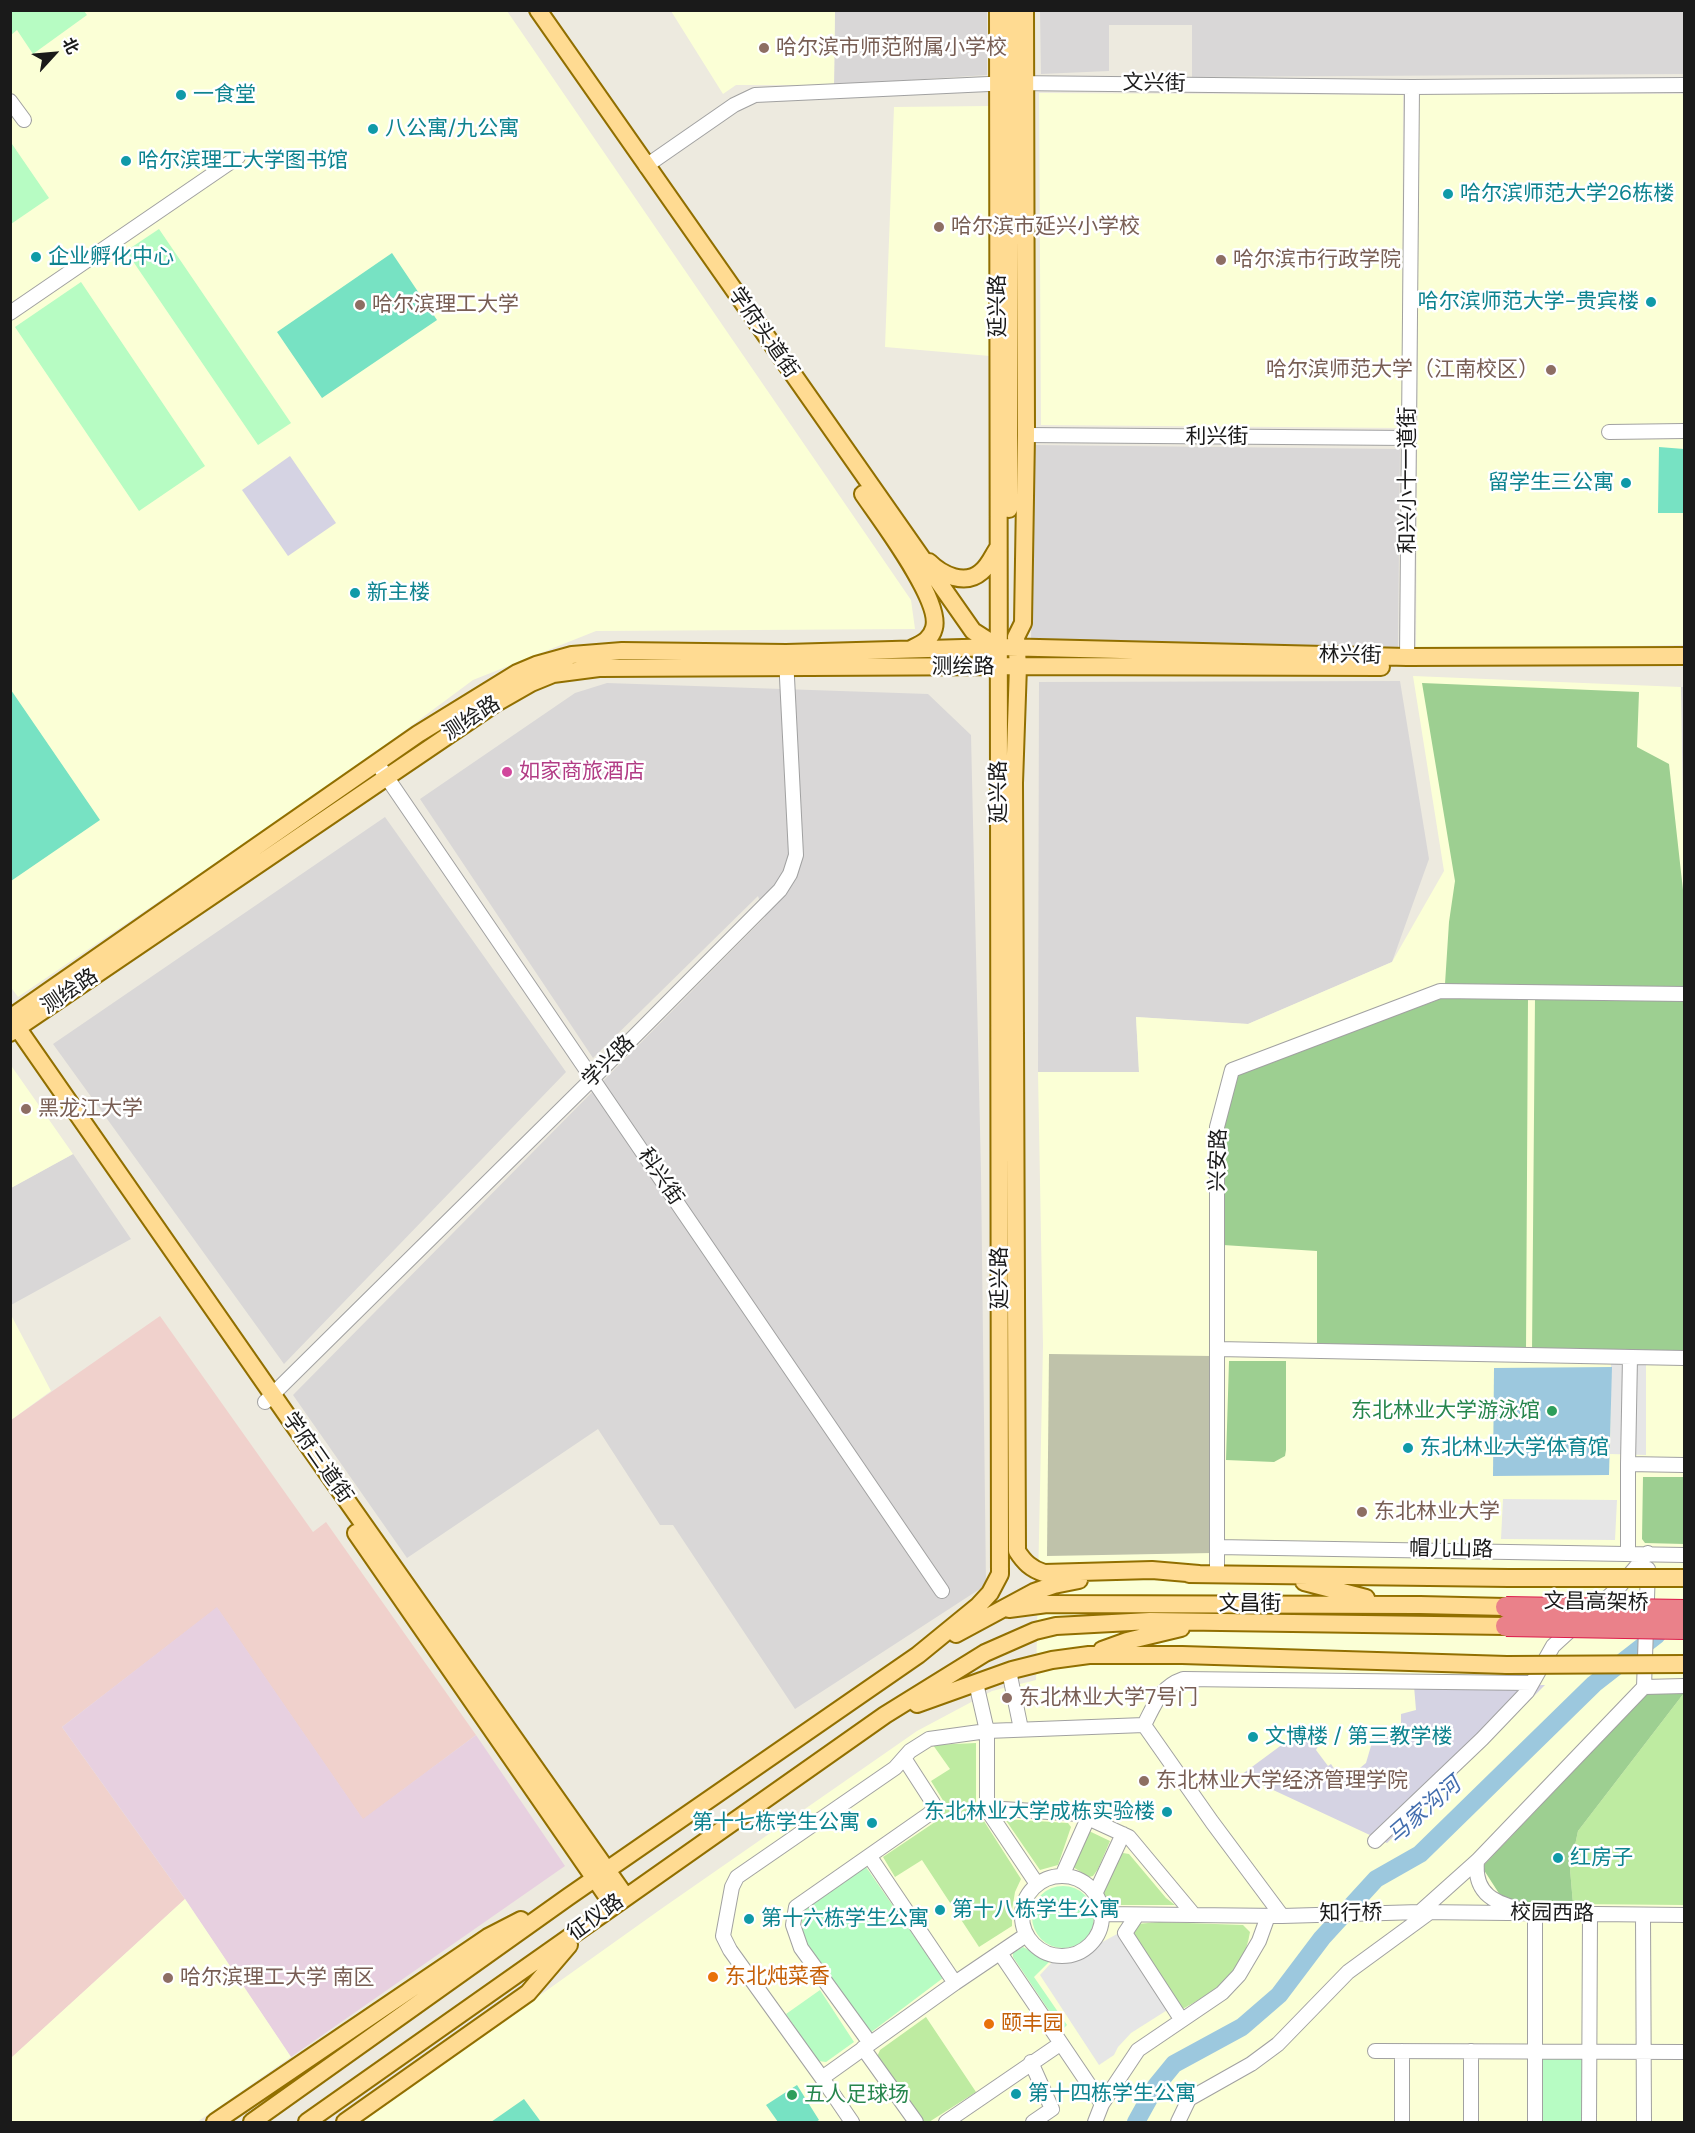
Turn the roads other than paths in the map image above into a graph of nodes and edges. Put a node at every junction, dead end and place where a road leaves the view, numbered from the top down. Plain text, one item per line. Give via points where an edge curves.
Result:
1 (526, 10) edge
2 (538, 10) edge
3 (998, 10) edge
4 (1011, 10) edge
5 (1025, 10) edge
6 (1011, 83) junction
7 (1684, 85) edge
8 (1412, 87) junction
9 (10, 100) edge
10 (24, 120) dead end
11 (238, 157) dead end
12 (646, 166) junction
13 (10, 313) edge
14 (1684, 431) edge
15 (1609, 432) dead end
16 (1026, 435) junction
17 (1408, 438) junction
18 (998, 547) junction
19 (917, 552) junction
20 (1016, 642) junction
21 (998, 647) junction
22 (910, 650) junction
23 (1684, 656) edge
24 (1407, 657) junction
25 (787, 660) junction
26 (999, 666) junction
27 (1018, 666) junction
28 (1684, 668) edge
29 (381, 770) junction
30 (1684, 994) edge
31 (12, 1025) edge
32 (592, 1079) junction
33 (1217, 1349) junction
34 (1630, 1357) junction
35 (1684, 1358) edge
36 (269, 1399) junction
37 (1628, 1464) junction
38 (1684, 1465) edge
39 (1217, 1547) junction
40 (1628, 1553) junction
41 (1648, 1553) junction
42 (1684, 1555) edge
43 (1199, 1574) junction
44 (1217, 1574) junction
45 (1280, 1576) junction
46 (1684, 1578) edge
47 (942, 1591) dead end
48 (1420, 1605) junction
49 (1684, 1610) edge
50 (994, 1613) junction
51 (1506, 1616) junction
52 (1199, 1623) junction
53 (1684, 1629) edge
54 (918, 1655) junction
55 (1090, 1655) junction
56 (1684, 1664) edge
57 (1009, 1671) junction
58 (976, 1683) junction
59 (1532, 1683) junction
60 (1684, 1686) edge
61 (1644, 1687) junction
62 (885, 1715) junction
63 (1144, 1725) junction
64 (1021, 1729) junction
65 (987, 1731) junction
66 (904, 1758) junction
67 (988, 1808) junction
68 (1088, 1818) junction
69 (1123, 1834) junction
70 (1375, 1841) dead end
71 (870, 1857) junction
72 (1477, 1861) junction
73 (602, 1875) junction
74 (1062, 1876) junction
75 (1037, 1884) junction
76 (1095, 1894) junction
77 (568, 1897) junction
78 (620, 1901) junction
79 (1425, 1912) junction
80 (1102, 1914) junction
81 (1535, 1914) junction
82 (1590, 1914) junction
83 (1137, 1915) junction
84 (1194, 1915) junction
85 (1643, 1915) junction
86 (1684, 1915) edge
87 (1275, 1916) junction
88 (587, 1925) junction
89 (1026, 1935) junction
90 (1000, 1953) junction
91 (955, 1983) junction
92 (1181, 2019) junction
93 (1060, 2044) junction
94 (866, 2046) junction
95 (1375, 2051) dead end
96 (1402, 2051) junction
97 (1471, 2051) junction
98 (1535, 2052) junction
99 (1589, 2052) junction
100 (1644, 2052) junction
101 (1684, 2052) edge
102 (1031, 2062) junction
103 (822, 2078) junction
104 (1102, 2104) junction
105 (215, 2122) edge
106 (252, 2122) edge
107 (306, 2122) edge
108 (345, 2122) edge
109 (852, 2122) edge
110 (916, 2122) edge
111 (946, 2122) edge
112 (1033, 2122) edge
113 (1095, 2122) edge
114 (1178, 2122) edge
115 (1402, 2122) edge
116 (1471, 2122) edge
117 (1535, 2122) edge
118 (1589, 2122) edge
119 (1644, 2122) edge

1 - 22 main road, 学府头道街 via 916,573 931,604 935,627 929,639
2 - 12 main road, 学府头道街
3 - 6 main road, 延兴路
4 - 6 main road
5 - 6 main road, 延兴路
6 - 8 street, 文兴街
6 - 12 street, 文兴街 via 755,95 734,105
6 - 16 main road, 延兴路
6 - 18 main road, 延兴路
6 - 20 main road via 1009,624
7 - 8 street, 文兴街
8 - 17 street, 和兴小十一道街
9 - 10 street
11 - 13 street
12 - 19 main road, 学府头道街
14 - 15 street
16 - 17 street, 利兴街
16 - 20 main road, 延兴路 via 1023,623
17 - 24 street, 和兴小十一道街
18 - 19 main road via 980,574 964,578 942,573
18 - 21 main road, 延兴路
19 - 21 main road, 学府头道街 via 973,631
20 - 21 main road, 测绘路
20 - 24 main road, 林兴街
20 - 27 main road, 延兴路
21 - 22 main road, 测绘路
21 - 26 main road, 延兴路
22 - 25 main road, 测绘路
23 - 24 main road, 林兴街
25 - 26 main road, 测绘路
25 - 29 main road, 测绘路 via 622,651 590,652 553,660 517,673 417,734
25 - 32 street, 学兴路 via 796,855 790,874 780,890
26 - 27 main road, 测绘路
26 - 54 main road, 延兴路 via 1000,1574 978,1606
27 - 28 main road, 林兴街
27 - 43 main road, 延兴路 via 1014,783 1017,1551 1027,1564 1044,1573 1152,1570
29 - 31 main road, 测绘路
29 - 32 street, 科兴街
30 - 33 street, 兴安路 via 1440,991 1232,1070 1217,1127
31 - 36 main road, 学府三道街
32 - 36 street, 学兴路
32 - 47 street, 科兴街
33 - 34 street
33 - 39 street, 兴安路
34 - 35 street
34 - 37 street
36 - 73 main road, 学府三道街
37 - 38 street
37 - 40 street
39 - 40 street, 帽儿山路
39 - 44 street, 兴安路
40 - 41 street, 帽儿山路
41 - 42 street, 帽儿山路
41 - 59 street via 1619,1587 1553,1646
41 - 61 street, bridge
43 - 44 main road
43 - 50 main road via 1093,1578 1054,1585
44 - 45 main road
45 - 46 main road, bridge
45 - 48 main road via 1380,1601
48 - 50 main road, 文昌街 via 1047,1604
48 - 51 main road, 文昌街
49 - 51 highway, 文昌高架桥, bridge
50 - 54 main road
51 - 52 main road, 文昌街
51 - 53 highway, 文昌高架桥, bridge
52 - 55 main road via 1127,1641
52 - 62 main road, 文昌街 via 1081,1624 1035,1631 985,1653
54 - 73 main road
55 - 56 main road, bridge via 1182,1654 1507,1665
55 - 57 main road
57 - 58 main road
57 - 64 street
58 - 62 main road
58 - 65 street
59 - 63 street via 1183,1679 1170,1683 1164,1690
59 - 70 street via 1482,1739
60 - 61 street
61 - 72 street
62 - 78 main road, 征仪路
63 - 64 street
63 - 87 street
64 - 65 street
65 - 66 street via 929,1739
65 - 67 street
66 - 71 street via 933,1803 932,1812
66 - 103 street via 738,1877 732,1887 723,1936
67 - 68 street via 1079,1814
67 - 75 street
68 - 69 street
68 - 74 street
69 - 76 street
69 - 84 street
71 - 91 street
71 - 94 street via 796,1907 793,1925 801,1948
72 - 79 street
72 - 81 street via 1476,1874 1487,1896
73 - 77 main road
73 - 78 main road, 学府三道街
74 - 75 street
74 - 76 street via 1077,1880
75 - 89 street via 1024,1902 1022,1925
76 - 80 street
77 - 105 main road via 488,1937
77 - 106 main road
78 - 88 main road, 征仪路
79 - 81 street, 校园西路
79 - 87 street, 知行桥
79 - 114 street via 1348,1972 1278,2044 1190,2099
80 - 83 street
80 - 89 street via 1094,1940 1072,1955 1046,1953
81 - 82 street, 校园西路
81 - 98 street
82 - 85 street, 校园西路
82 - 99 street
83 - 84 street
83 - 92 street via 1125,1933
84 - 87 street
85 - 86 street, 校园西路
85 - 100 street
87 - 92 street via 1239,1976 1222,1993
88 - 107 main road, 征仪路
88 - 108 main road via 528,1993
89 - 90 street
90 - 91 street
90 - 93 street
91 - 94 street
92 - 104 street via 1138,2050
93 - 102 street
93 - 104 street
94 - 103 street
94 - 110 street
95 - 96 street
96 - 97 street
96 - 115 street
97 - 98 street
97 - 116 street
98 - 99 street
98 - 117 street
99 - 100 street
99 - 118 street
100 - 101 street
100 - 119 street
102 - 111 street
102 - 112 street via 1052,2109
103 - 109 street
104 - 113 street

